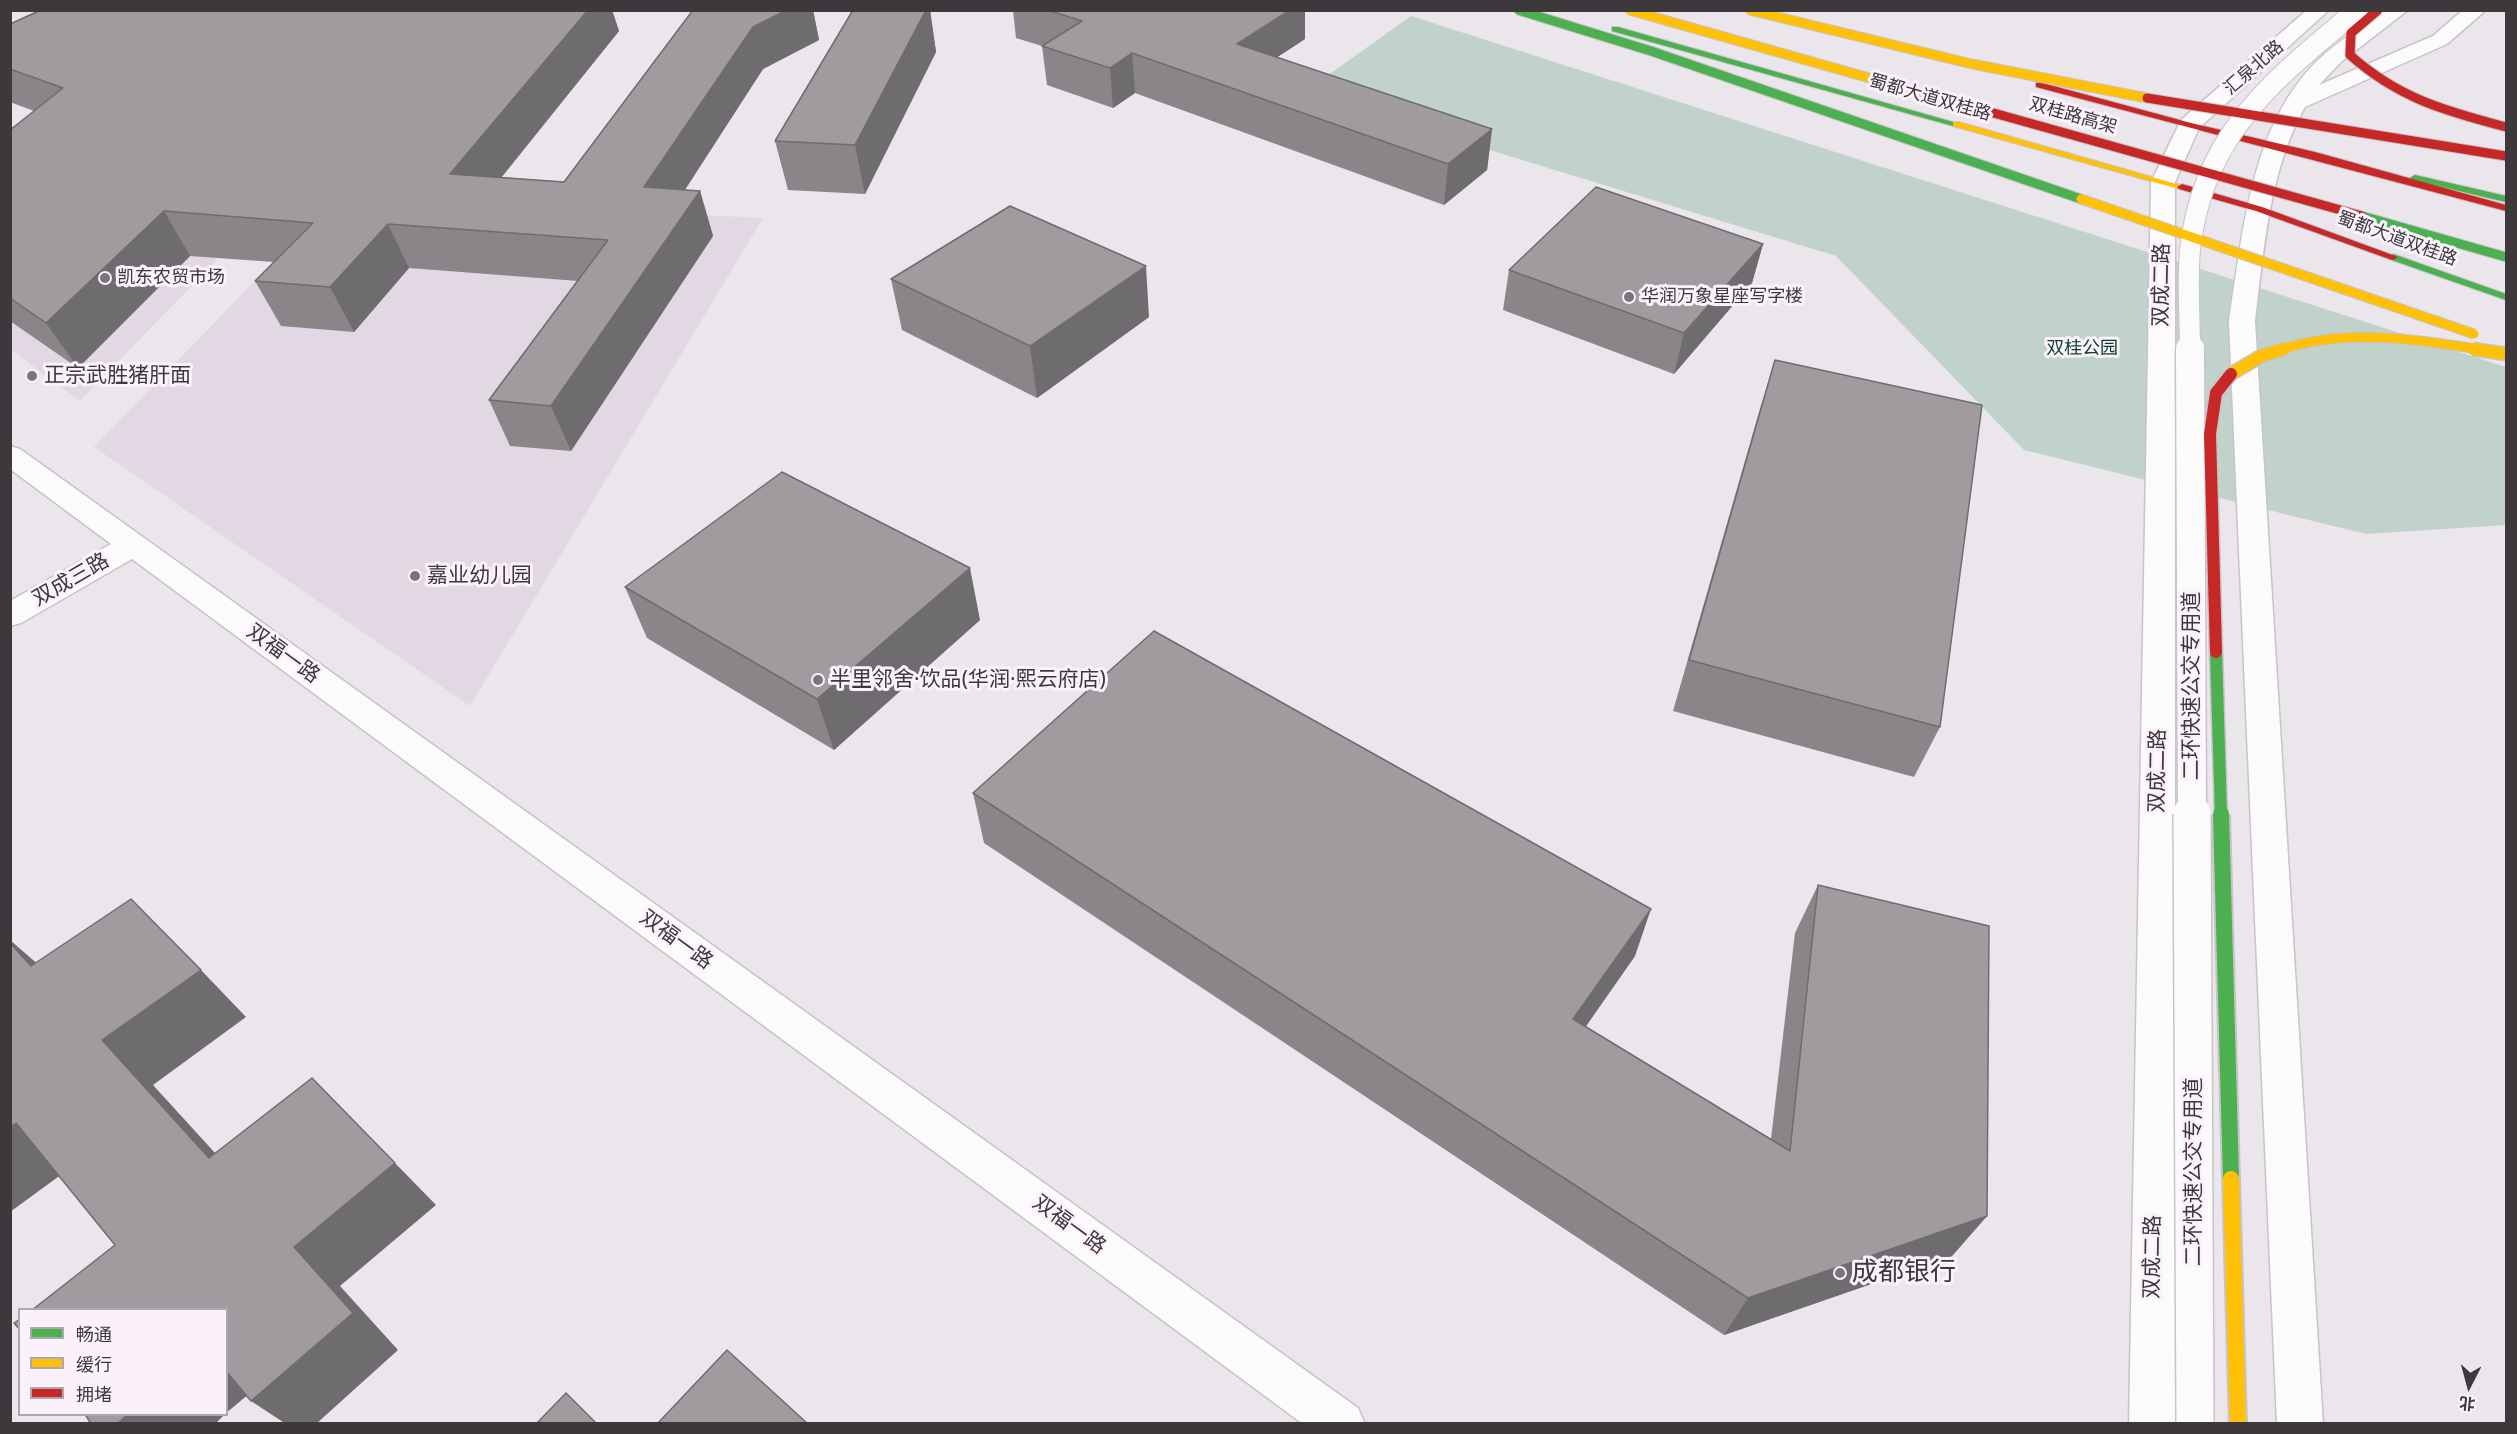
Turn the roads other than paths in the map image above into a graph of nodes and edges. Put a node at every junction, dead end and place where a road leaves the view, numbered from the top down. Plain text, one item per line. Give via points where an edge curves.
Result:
1 (1518, 10) edge
2 (1547, 10) edge
3 (1629, 10) edge
4 (1749, 10) edge
5 (1772, 10) edge
6 (2319, 10) edge
7 (2357, 10) edge
8 (2378, 10) edge
9 (2398, 10) edge
10 (2476, 10) edge
11 (2293, 104) junction
12 (2506, 127) edge
13 (2190, 142) junction
14 (2506, 156) edge
15 (2232, 159) dead end
16 (2270, 161) junction
17 (2163, 182) junction
18 (2506, 199) edge
19 (2506, 208) edge
20 (2259, 209) junction
21 (2506, 257) edge
22 (2506, 284) edge
23 (2506, 297) edge
24 (2506, 345) edge
25 (2506, 354) edge
26 (10, 455) edge
27 (132, 545) junction
28 (10, 615) edge
29 (1342, 1424) edge
30 (2152, 1424) edge
31 (2195, 1424) edge
32 (2238, 1424) edge
33 (2300, 1424) edge

1 - 24 main road, bridge via 1651,51
2 - 17 main road, 蜀都大道双桂路
3 - 21 main road, 双桂路高架, bridge
4 - 14 main road, bridge via 1984,66 2148,98
5 - 13 main road, 蜀都大道双桂路
6 - 13 street, 汇泉北路
7 - 31 lane, 二环快速公交专用道, bridge via 2269,84 2231,130 2205,180 2190,250
8 - 12 main road, bridge via 2351,33 2350,55 2361,67 2378,82 2410,97
9 - 11 street via 2324,66
10 - 11 street via 2440,40
11 - 16 street
13 - 15 main road
13 - 16 main road, 蜀都大道双桂路
13 - 17 street, 双成二路
16 - 18 main road, 蜀都大道双桂路
16 - 19 main road
16 - 20 street
17 - 20 main road, 蜀都大道双桂路
17 - 30 street, 双成二路
20 - 22 main road
20 - 23 main road, 蜀都大道双桂路
20 - 33 street via 2242,321
25 - 32 main road, bridge via 2371,336 2322,339 2285,347 2245,363 2221,383 2212,407
26 - 27 street, 双福一路
27 - 28 street, 双成三路
27 - 29 street, 双福一路

